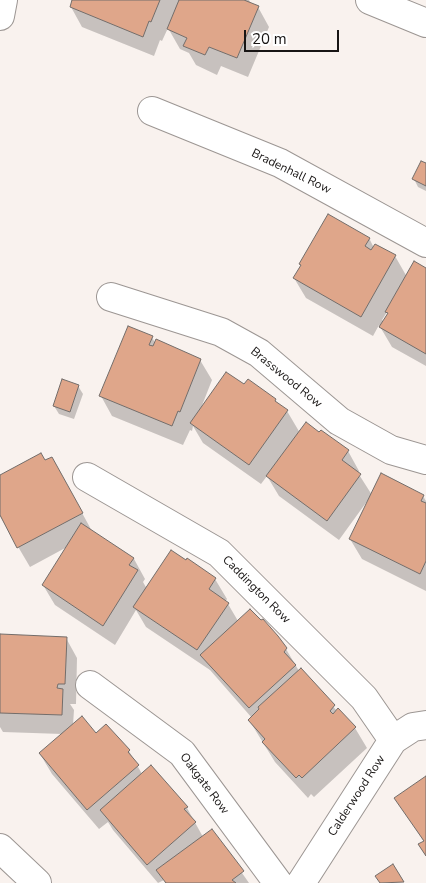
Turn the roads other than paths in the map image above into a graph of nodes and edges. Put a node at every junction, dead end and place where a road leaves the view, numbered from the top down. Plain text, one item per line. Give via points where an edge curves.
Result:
1 (2, 0) edge
2 (370, 0) edge
3 (0, 16) edge
4 (426, 23) edge
5 (152, 111) dead end
6 (426, 243) edge
7 (111, 297) dead end
8 (426, 460) edge
9 (87, 477) dead end
10 (90, 685) dead end
11 (426, 725) edge
12 (393, 740) junction
13 (0, 848) edge
14 (37, 883) edge
15 (278, 883) edge
16 (301, 883) edge

1 - 3 street
2 - 4 street
5 - 6 street, Bradenhall Row via 280,163
7 - 8 street, Brasswood Row via 221,332 259,354 339,421 391,450
9 - 12 street, Caddington Row via 219,553 364,698
10 - 15 street, Oakgate Row via 182,753
11 - 12 street, Calderwood Row via 413,727
12 - 16 street, Calderwood Row
13 - 14 street

